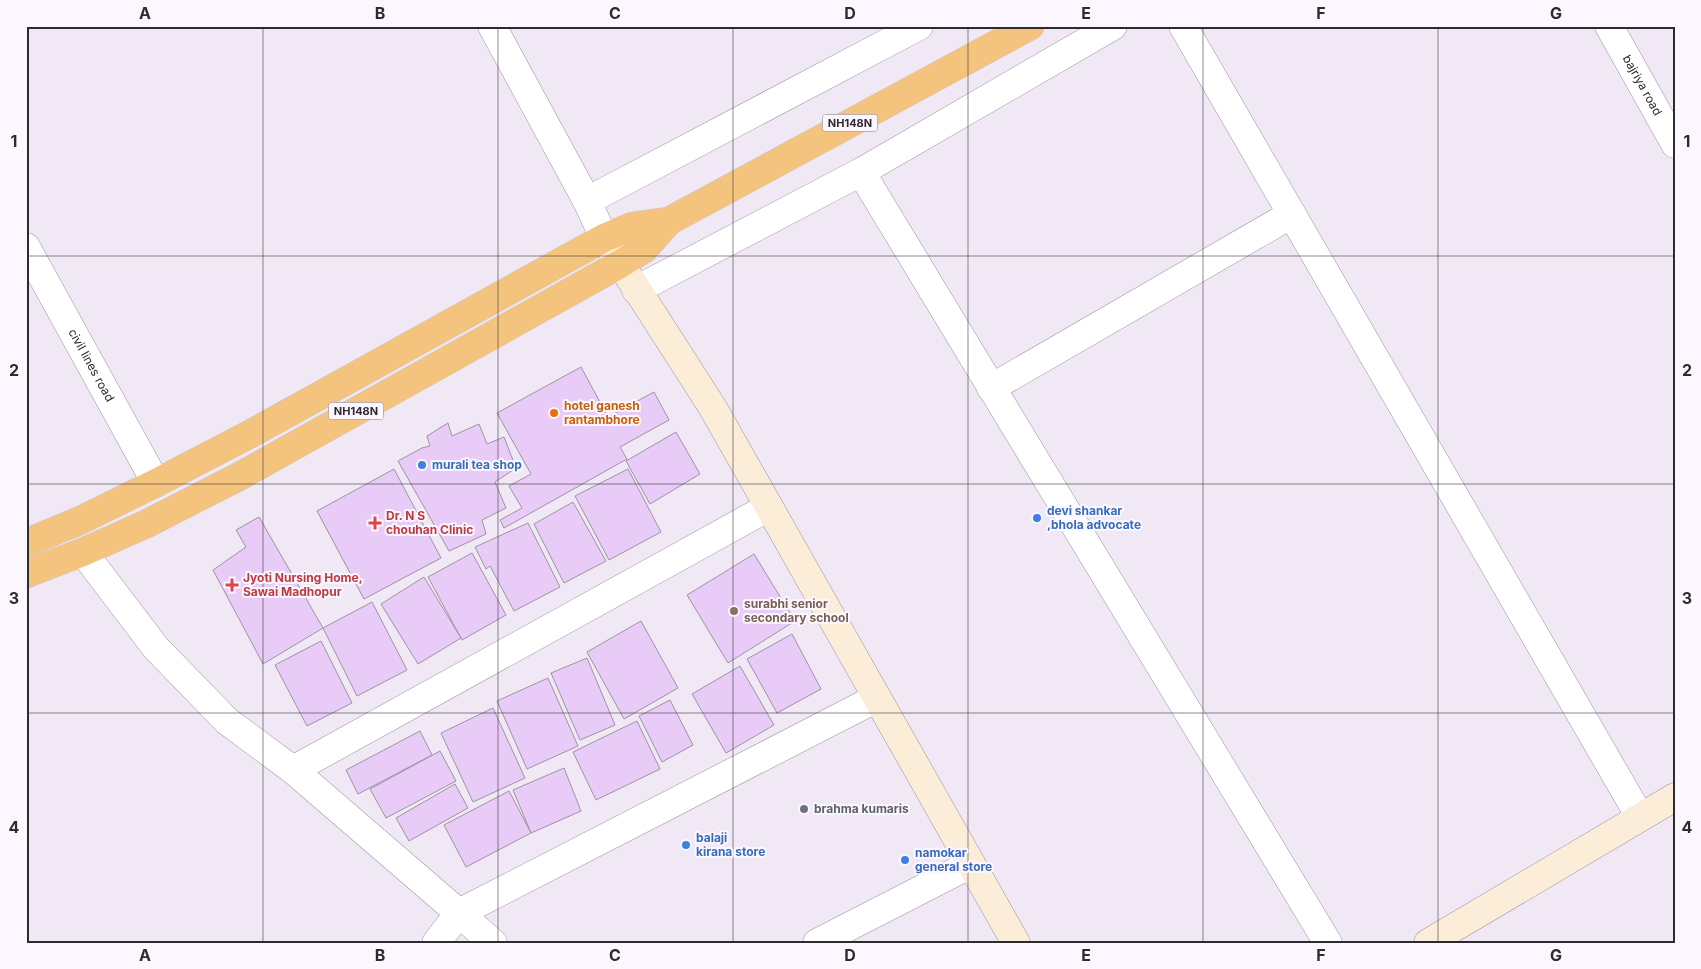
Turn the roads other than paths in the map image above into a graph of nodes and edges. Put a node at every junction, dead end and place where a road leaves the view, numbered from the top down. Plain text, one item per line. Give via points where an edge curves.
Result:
1 (492, 26) edge
2 (919, 26) edge
3 (1030, 26) edge
4 (1113, 26) edge
5 (1183, 26) edge
6 (1609, 26) edge
7 (1675, 144) edge
8 (860, 172) junction
9 (587, 201) junction
10 (1292, 214) junction
11 (669, 221) junction
12 (604, 238) junction
13 (26, 247) edge
14 (620, 264) junction
15 (636, 290) junction
16 (991, 388) junction
17 (156, 484) junction
18 (769, 507) junction
19 (26, 543) edge
20 (83, 552) junction
21 (26, 574) edge
22 (877, 698) junction
23 (293, 770) junction
24 (1675, 797) edge
25 (1640, 817) junction
26 (971, 864) junction
27 (459, 913) junction
28 (1429, 942) edge
29 (436, 943) edge
30 (493, 943) edge
31 (817, 943) edge
32 (1016, 943) edge
33 (1328, 943) edge

1 - 9 street
2 - 9 street
3 - 11 highway, NH148N
4 - 8 street
5 - 10 street
6 - 7 street, bajriya road
8 - 15 street
8 - 16 street
9 - 12 street
10 - 16 street
10 - 25 street
11 - 12 highway, NH148N via 633,226
11 - 14 highway, NH148N via 644,249
12 - 14 street
12 - 17 highway, NH148N
13 - 17 street, civil lines road
14 - 15 street
14 - 20 highway, NH148N via 240,476
15 - 18 street via 713,408
16 - 33 street
17 - 19 highway, NH148N
18 - 22 street
18 - 23 street
20 - 21 highway, NH148N
20 - 23 street via 163,655 227,720
22 - 26 street
22 - 27 street
23 - 27 street
24 - 25 street
25 - 28 street
26 - 31 street
26 - 32 street
27 - 29 street
27 - 30 street

